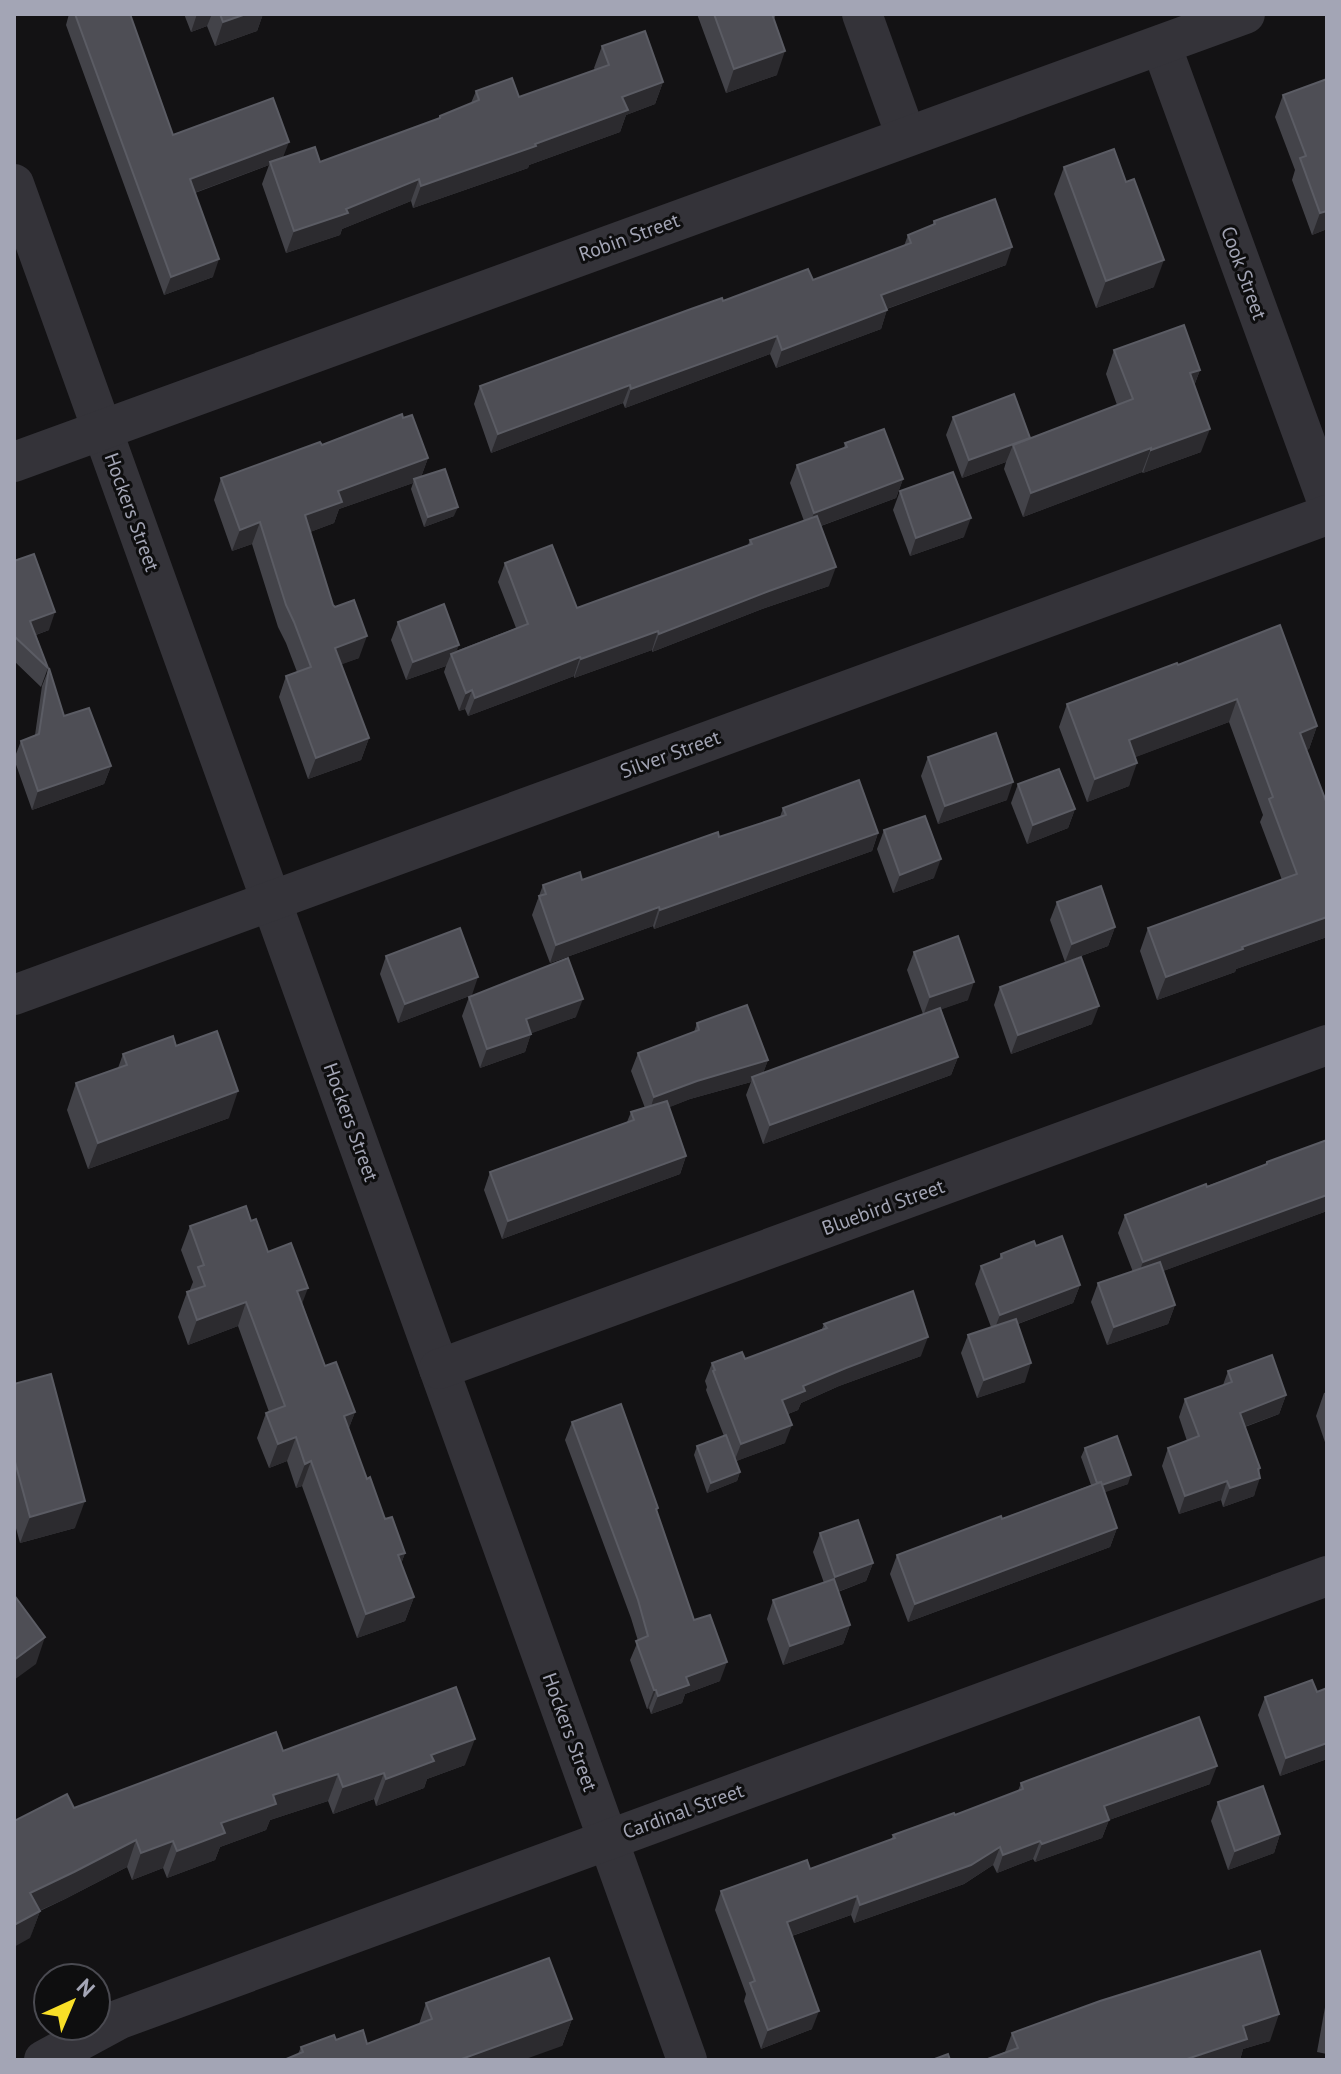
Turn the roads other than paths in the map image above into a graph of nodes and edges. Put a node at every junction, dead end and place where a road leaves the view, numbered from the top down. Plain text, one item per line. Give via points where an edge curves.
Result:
1 (862, 14) edge
2 (1245, 14) edge
3 (1161, 45) junction
4 (906, 136) junction
5 (14, 184) edge
6 (102, 430) junction
7 (14, 462) edge
8 (1327, 501) edge
9 (1327, 515) edge
10 (271, 900) junction
11 (14, 995) edge
12 (1327, 1045) edge
13 (439, 1369) junction
14 (1327, 1576) edge
15 (608, 1838) junction
16 (44, 2060) edge
17 (687, 2060) edge

1 - 4 street
2 - 3 street, Robin Street
3 - 4 street, Robin Street
3 - 8 street, Cook Street
4 - 6 street, Robin Street
5 - 6 street, Hockers Street
6 - 7 street, Robin Street
6 - 10 street, Hockers Street
9 - 10 street, Silver Street
10 - 11 street, Silver Street
10 - 13 street, Hockers Street
12 - 13 street, Bluebird Street
13 - 15 street, Hockers Street
14 - 15 street, Cardinal Street
15 - 16 street, Cardinal Street via 120,2019
15 - 17 street, Hockers Street

